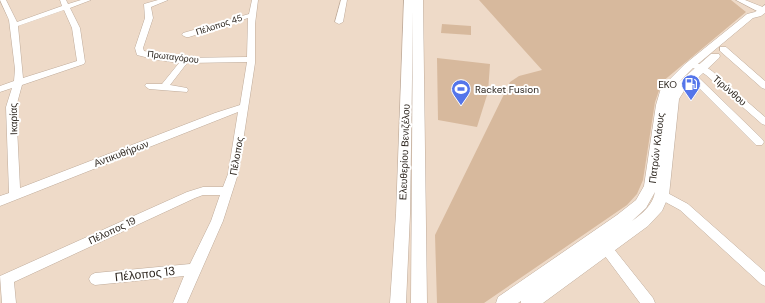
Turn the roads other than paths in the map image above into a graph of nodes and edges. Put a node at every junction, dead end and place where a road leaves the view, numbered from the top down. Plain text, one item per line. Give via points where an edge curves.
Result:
1 (3, 0) edge
2 (88, 0) edge
3 (165, 0) edge
4 (255, 0) edge
5 (344, 0) edge
6 (409, 0) edge
7 (418, 0) edge
8 (739, 0) edge
9 (146, 3) edge
10 (65, 4) edge
11 (762, 11) edge
12 (252, 15) junction
13 (339, 22) dead end
14 (14, 25) junction
15 (186, 36) dead end
16 (723, 49) junction
17 (251, 59) junction
18 (185, 60) junction
19 (695, 70) junction
20 (18, 83) junction
21 (149, 86) dead end
22 (765, 86) edge
23 (164, 87) junction
24 (0, 89) edge
25 (184, 90) dead end
26 (243, 107) junction
27 (765, 122) edge
28 (759, 142) dead end
29 (228, 191) junction
30 (16, 194) junction
31 (662, 195) junction
32 (0, 201) edge
33 (606, 248) junction
34 (194, 269) junction
35 (3, 280) edge
36 (95, 280) dead end
37 (765, 280) edge
38 (524, 300) edge
39 (9, 303) edge
40 (180, 303) edge
41 (398, 303) edge
42 (419, 303) edge
43 (504, 303) edge
44 (648, 303) edge

1 - 14 street, Ικαρίας
2 - 10 street
3 - 9 street, Πρωταγόρου
4 - 12 street, Πέλοπος
5 - 13 street
6 - 41 main road, Ελευθερίου Βενιζέλου
7 - 42 main road, Ελευθερίου Βενιζέλου
8 - 11 street
9 - 18 street, Πρωταγόρου via 149,18 140,52 156,57
10 - 14 street
10 - 20 street via 76,28 81,62
11 - 16 main road, Πατρών Κλάους via 758,19
11 - 19 main road, Πατρών Κλάους via 750,16
12 - 15 street, Πέλοπος 45
12 - 17 street, Πέλοπος
14 - 20 street, Ικαρίας
16 - 19 main road, Πατρών Κλάους
16 - 22 street
17 - 18 street, Πρωταγόρου
17 - 26 street, Πέλοπος
18 - 23 street
19 - 27 street, Τιρύνθου via 729,89
19 - 28 street
19 - 31 main road, Πατρών Κλάους via 673,99
19 - 38 main road, Πατρών Κλάους via 668,86 664,94 652,182 641,204
20 - 24 street
20 - 30 street, Ικαρίας via 11,107
21 - 23 street
23 - 25 street
26 - 29 street, Πέλοπος via 236,162
26 - 30 street, Αντικυθήρων
29 - 34 street, Πέλοπος
29 - 35 street, Πέλοπος 19 via 203,191 191,194
30 - 32 street, Αντικυθήρων
31 - 33 main road, Πατρών Κλάους via 652,213
31 - 37 street via 684,207
33 - 38 main road, Πατρών Κλάους
33 - 44 street
34 - 36 street, Πέλοπος 13
34 - 40 street, Πέλοπος
35 - 39 street
38 - 43 main road, Πατρών Κλάους

